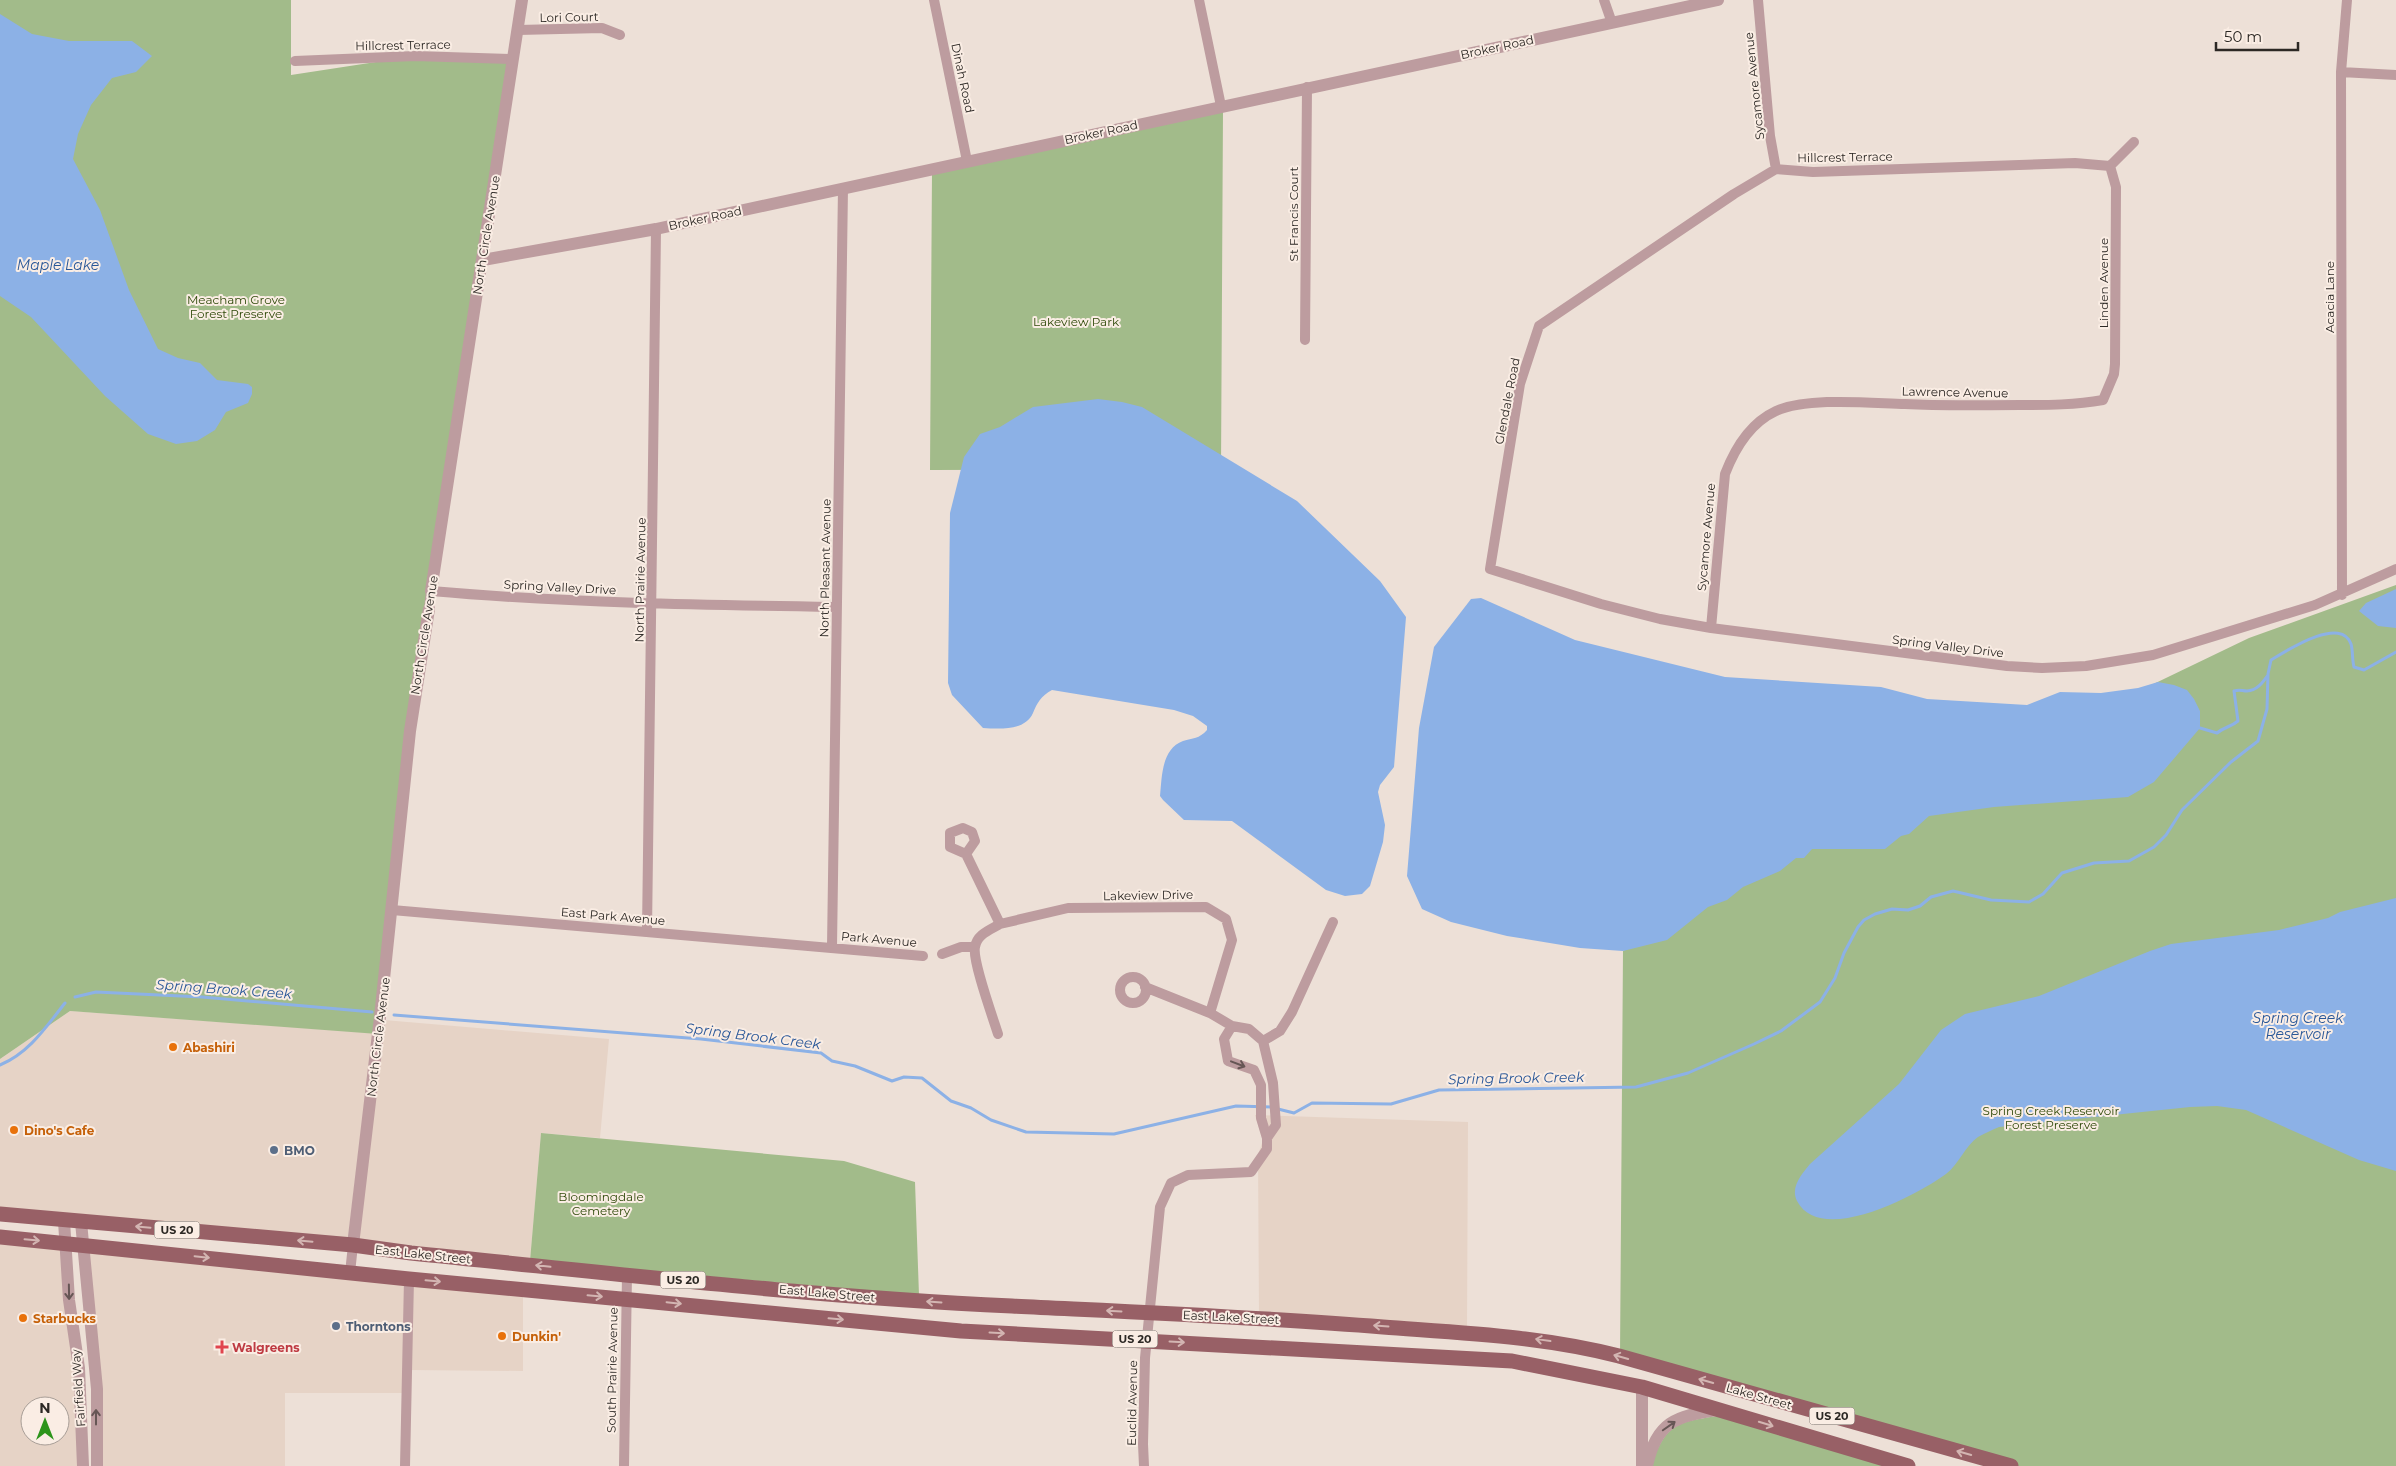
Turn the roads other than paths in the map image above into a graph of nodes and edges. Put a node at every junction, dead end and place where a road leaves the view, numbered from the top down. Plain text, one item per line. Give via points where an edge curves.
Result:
1 (522, 0) edge
2 (934, 0) edge
3 (1199, 0) edge
4 (1604, 0) edge
5 (1718, 0) edge
6 (1758, 0) edge
7 (2347, 0) edge
8 (1612, 23) junction
9 (518, 30) junction
10 (620, 35) dead end
11 (512, 59) junction
12 (295, 62) dead end
13 (2341, 72) junction
14 (2396, 75) edge
15 (1307, 88) junction
16 (1221, 106) junction
17 (2134, 142) dead end
18 (967, 161) junction
19 (2110, 166) junction
20 (1776, 169) junction
21 (843, 188) junction
22 (656, 229) junction
23 (483, 260) junction
24 (1305, 340) dead end
25 (2103, 400) joint
26 (1807, 404) joint
27 (1490, 569) joint
28 (2396, 569) edge
29 (431, 591) junction
30 (2342, 595) junction
31 (652, 604) junction
32 (837, 606) junction
33 (429, 609) joint
34 (1711, 628) junction
35 (966, 854) dead end
36 (392, 910) junction
37 (1333, 922) dead end
38 (1000, 924) junction
39 (647, 932) junction
40 (832, 947) junction
41 (975, 947) junction
42 (942, 954) dead end
43 (923, 956) dead end
44 (1145, 987) dead end
45 (1210, 1013) junction
46 (1232, 1026) junction
47 (998, 1034) dead end
48 (1263, 1040) junction
49 (1267, 1138) junction
50 (0, 1214) edge
51 (64, 1220) junction
52 (81, 1222) junction
53 (0, 1237) edge
54 (65, 1243) junction
55 (84, 1245) junction
56 (354, 1245) junction
57 (350, 1273) junction
58 (626, 1275) junction
59 (409, 1279) junction
60 (625, 1299) junction
61 (1149, 1313) junction
62 (1147, 1340) junction
63 (1652, 1366) junction
64 (1642, 1387) junction
65 (1720, 1410) junction
66 (83, 1466) edge
67 (97, 1466) edge
68 (405, 1466) edge
69 (624, 1466) edge
70 (1144, 1466) edge
71 (1642, 1466) edge
72 (1646, 1466) edge
73 (1908, 1466) edge
74 (2011, 1466) edge

1 - 9 street, North Circle Avenue
2 - 18 street, Dinah Road
3 - 16 street
4 - 8 street
5 - 8 street, Broker Road
6 - 20 street, Sycamore Avenue
7 - 13 street, Acacia Lane
8 - 15 street, Broker Road
9 - 10 street, Lori Court via 602,28
9 - 11 street, North Circle Avenue
11 - 12 street, Hillcrest Terrace via 415,56
11 - 23 street, North Circle Avenue
13 - 14 street
13 - 30 street, Acacia Lane
15 - 16 street, Broker Road
15 - 24 street, St Francis Court
16 - 18 street, Broker Road
17 - 19 street
18 - 21 street, Broker Road
19 - 20 street, Hillcrest Terrace via 2075,163 1813,172
19 - 25 street, Linden Avenue via 2116,187 2115,364
20 - 27 street, Glendale Road via 1539,326 1520,384
21 - 22 street, Broker Road
21 - 32 street, North Pleasant Avenue
22 - 23 street, Broker Road
22 - 31 street, North Prairie Avenue
23 - 29 street, North Circle Avenue
25 - 26 street, Lawrence Avenue via 2081,404 1946,406
26 - 34 street, Sycamore Avenue via 1790,406 1767,417 1744,436 1731,457 1722,486
27 - 34 street, Spring Valley Drive via 1601,604
28 - 30 street, Spring Valley Drive
29 - 31 street, Spring Valley Drive
29 - 33 street, North Circle Avenue
30 - 34 street, Spring Valley Drive via 2153,655 2070,667 2007,666
31 - 32 street, Spring Valley Drive
31 - 39 street, North Prairie Avenue
32 - 40 street, North Pleasant Avenue
33 - 36 street, North Circle Avenue via 410,731
35 - 38 street
36 - 39 street, East Park Avenue
36 - 56 street, North Circle Avenue
37 - 48 street via 1292,1012 1280,1031
38 - 41 street, Lakeview Drive via 982,934
38 - 45 street, Lakeview Drive via 1068,908 1206,907 1226,918 1232,940
39 - 40 street, East Park Avenue
40 - 43 street, Park Avenue
41 - 42 street via 961,947
41 - 47 street
44 - 45 street
45 - 46 street
46 - 48 street via 1249,1029
46 -> 49 street via 1224,1039 1228,1061 1254,1070 1261,1085 1261,1114
48 - 49 street via 1273,1083 1276,1116 1276,1125
49 - 61 street via 1267,1149 1250,1172 1188,1174 1171,1183 1160,1207
50 - 51 main road, East Lake Street / US 20
51 - 52 main road, East Lake Street / US 20
51 - 54 street, Fairfield Way
52 - 55 street, Fairfield Way
56 -> 52 main road, East Lake Street / US 20
53 -> 54 main road, East Lake Street / US 20
54 - 55 main road, East Lake Street / US 20
54 -> 66 street, Fairfield Way via 79,1368
55 -> 57 main road, East Lake Street / US 20
67 -> 55 street, Fairfield Way via 96,1389
56 - 57 street, North Circle Avenue
58 -> 56 main road, East Lake Street / US 20
57 - 59 main road, East Lake Street / US 20
58 - 60 street, South Prairie Avenue
61 -> 58 main road, East Lake Street / US 20 via 964,1304
59 -> 60 main road, East Lake Street / US 20
59 - 68 street
60 -> 62 main road, East Lake Street / US 20 via 962,1331
60 - 69 street, South Prairie Avenue
61 - 62 street
63 -> 61 main road, East Lake Street / US 20 via 1579,1346 1512,1336
62 -> 64 main road, East Lake Street / US 20 via 1512,1361
62 - 70 street, Euclid Avenue
63 - 64 main road
74 -> 63 main road, Lake Street / US 20
64 - 65 main road, Lake Street / US 20
64 - 71 street
72 -> 65 street via 1657,1434 1685,1415
65 -> 73 main road, Lake Street / US 20

